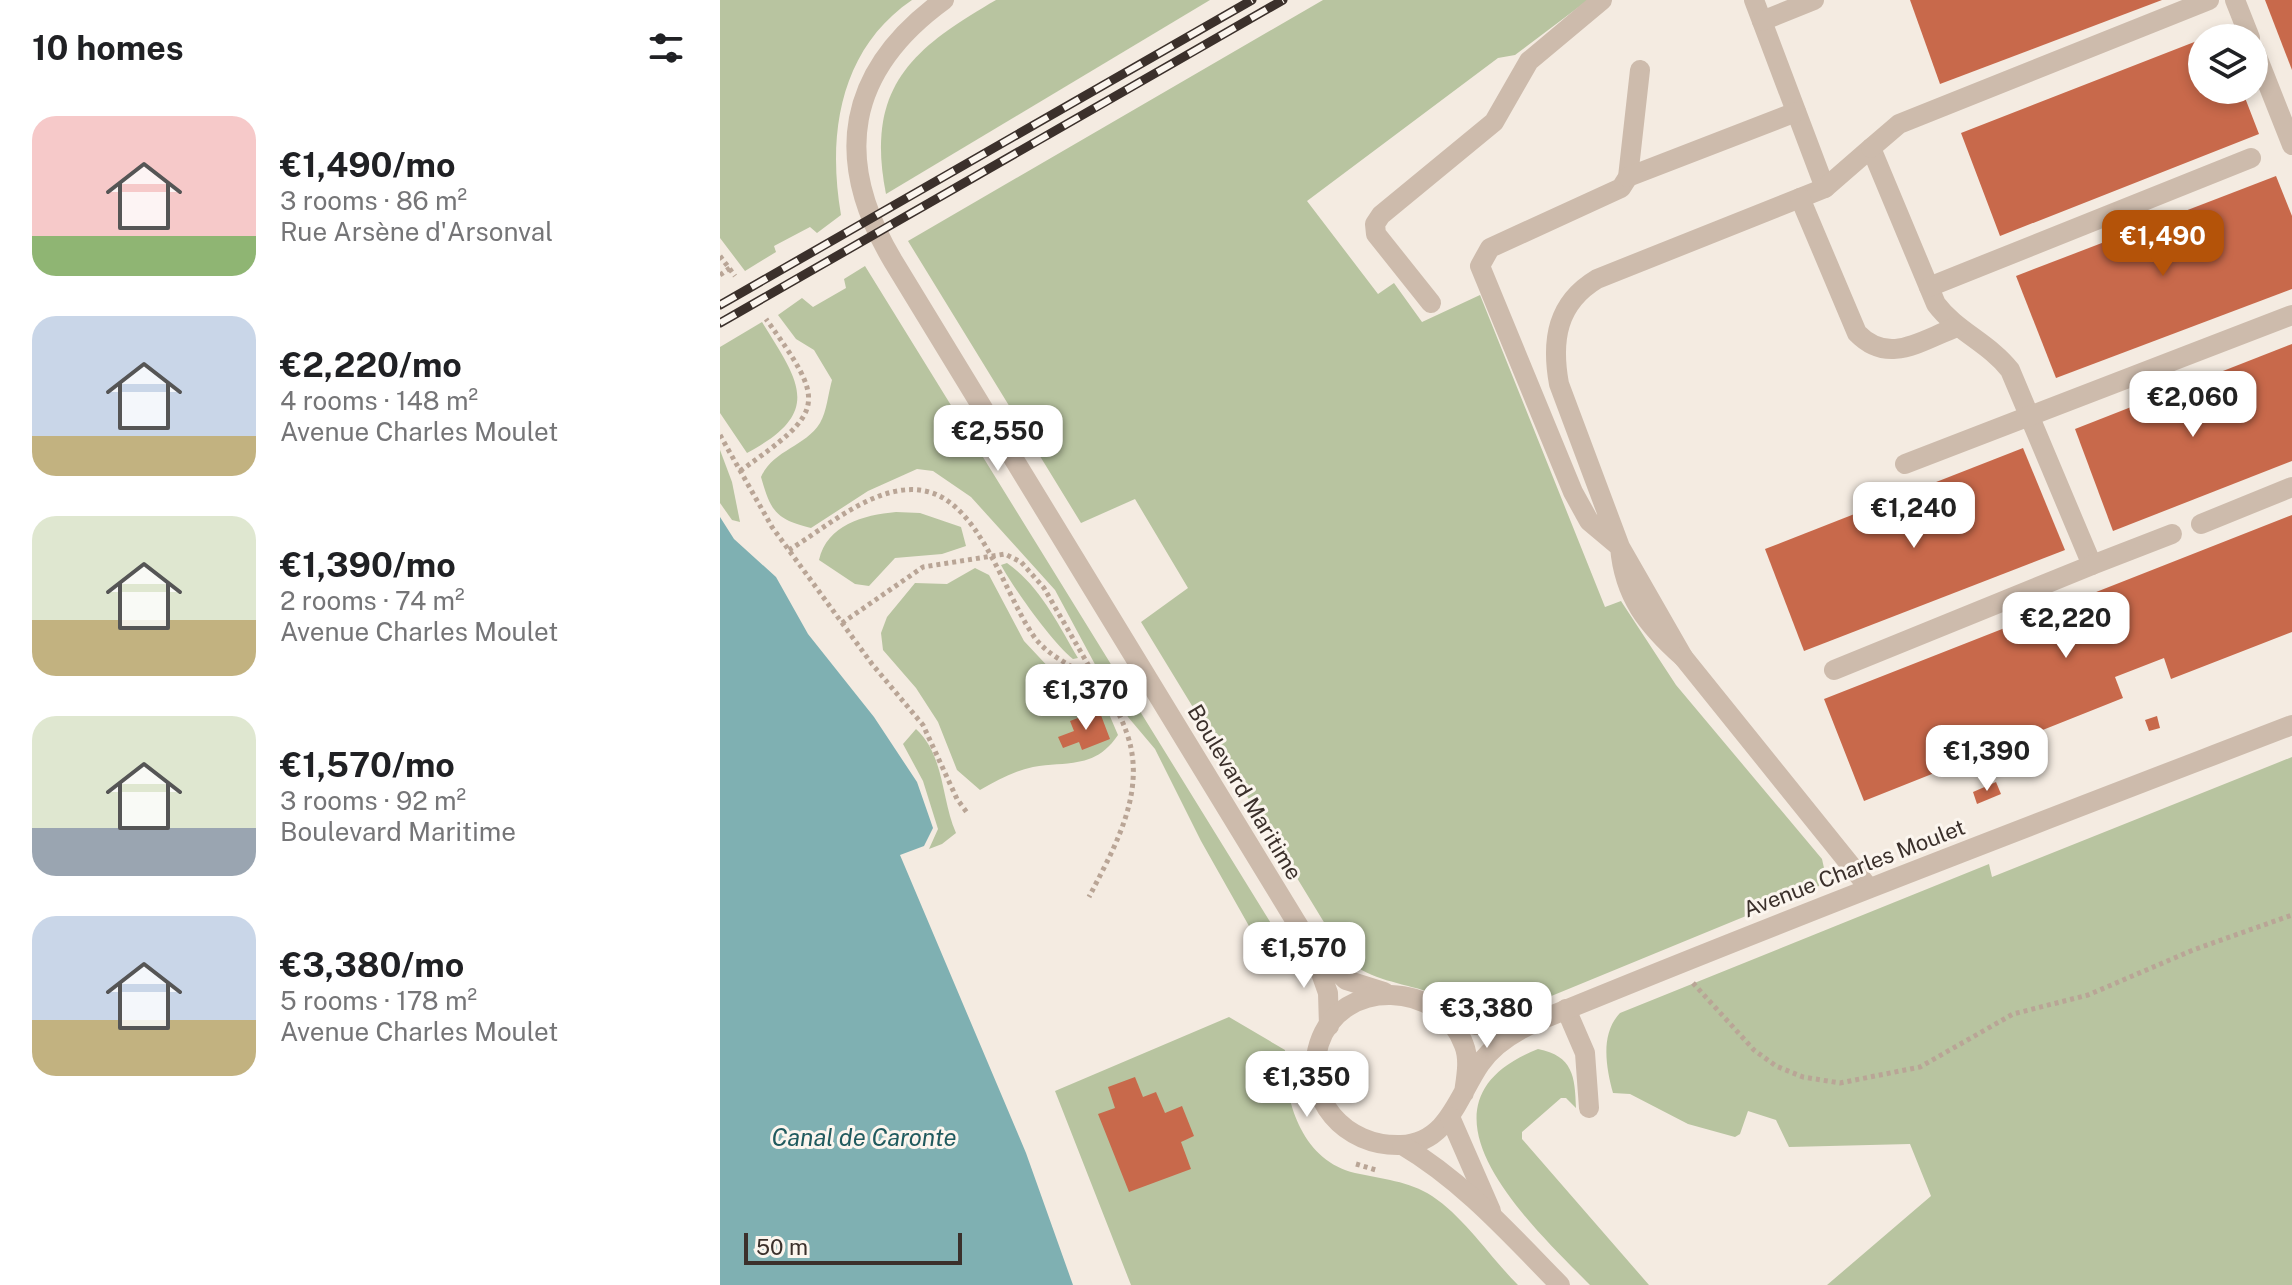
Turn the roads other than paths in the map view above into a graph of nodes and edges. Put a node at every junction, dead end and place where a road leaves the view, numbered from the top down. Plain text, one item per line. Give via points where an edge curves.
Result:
1 (944, 0) edge
2 (1602, 0) edge
3 (1754, 0) edge
4 (1814, 0) edge
5 (2209, 0) edge
6 (2235, 0) edge
7 (1762, 21) junction
8 (2244, 24) edge
9 (1640, 70) dead end
10 (2268, 84) edge
11 (1796, 112) junction
12 (2292, 145) edge
13 (1871, 148) junction
14 (2251, 158) dead end
15 (1628, 177) junction
16 (1825, 188) junction
17 (1800, 198) junction
18 (1929, 287) junction
19 (1431, 303) dead end
20 (2292, 315) edge
21 (1957, 327) junction
22 (1570, 413) junction
23 (2030, 417) junction
24 (1543, 423) junction
25 (1905, 464) dead end
26 (2292, 487) edge
27 (2201, 524) dead end
28 (2172, 534) dead end
29 (1620, 547) junction
30 (2092, 565) junction
31 (1834, 670) dead end
32 (2292, 725) edge
33 (1869, 888) junction
34 (1312, 948) junction
35 (1384, 992) junction
36 (1566, 1009) junction
37 (1450, 1019) junction
38 (1329, 1026) junction
39 (1525, 1026) junction
40 (1464, 1093) junction
41 (1589, 1108) dead end
42 (1450, 1117) junction
43 (1402, 1145) junction
44 (1491, 1211) junction
45 (1560, 1285) edge

1 - 34 street, Boulevard Maritime via 892,45 863,101 857,172 862,200 887,250
2 - 19 street via 1529,61 1494,122 1375,224 1376,234
3 - 7 street
4 - 7 street
5 - 13 street via 1899,124
6 - 8 street
7 - 11 street
9 - 15 street
10 - 12 street
11 - 15 street
11 - 16 street
13 - 16 street
13 - 18 street
14 - 18 street
15 - 24 street via 1612,195 1483,255 1480,266
16 - 17 street
17 - 21 street via 1857,333 1869,345 1895,350
17 - 22 street via 1581,289 1558,322 1555,343 1559,384
18 - 21 street
20 - 23 street
21 - 23 street via 1995,352 2010,370
22 - 24 street
22 - 29 street
23 - 25 street
23 - 30 street
24 - 29 street via 1589,521
26 - 27 street
28 - 30 street
29 - 33 street via 1622,573 1643,617 1683,657
30 - 31 street
32 - 33 street, Avenue Charles Moulet
33 - 36 street, Avenue Charles Moulet
34 - 35 street, Boulevard Maritime via 1346,980
34 - 38 street, Boulevard Maritime via 1328,993
35 - 37 street via 1422,999
35 - 38 street via 1353,1003
36 - 39 street, Avenue Charles Moulet
36 - 41 street via 1585,1053
37 - 39 street, Avenue Charles Moulet
37 - 40 street via 1464,1045
38 - 43 street via 1315,1063 1327,1111 1343,1128 1369,1142
39 - 40 street, Avenue Charles Moulet via 1480,1063
40 - 42 street
42 - 43 street via 1434,1132
42 - 44 street
43 - 44 street via 1433,1163
44 - 45 street

